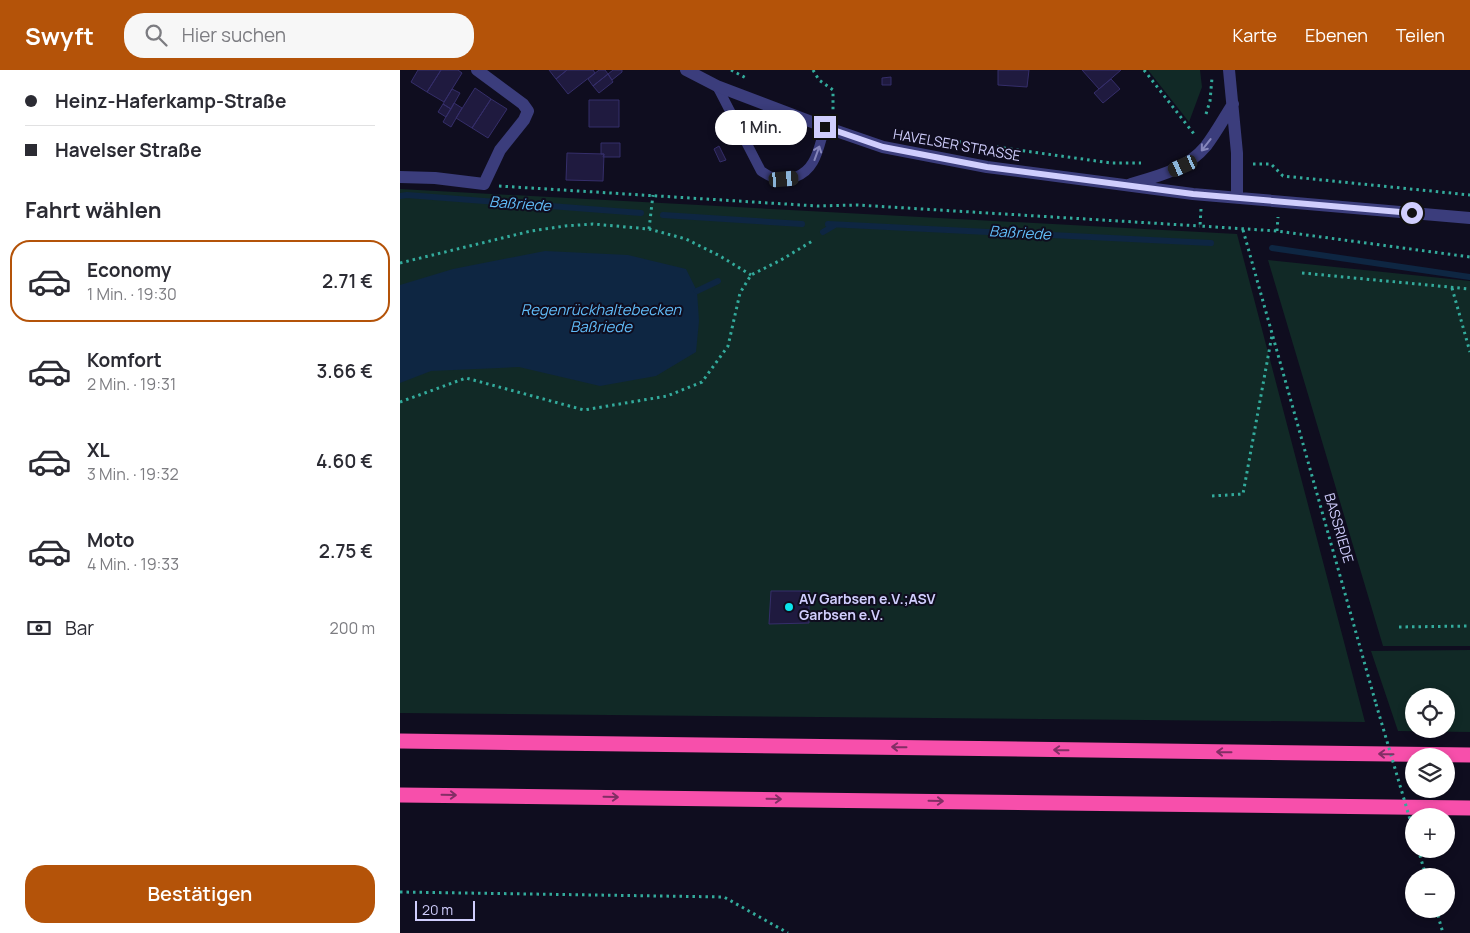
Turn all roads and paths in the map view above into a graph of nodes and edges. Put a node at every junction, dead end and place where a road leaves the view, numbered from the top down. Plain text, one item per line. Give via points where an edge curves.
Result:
1 (477, 70) edge
2 (686, 70) edge
3 (731, 70) edge
4 (814, 70) edge
5 (1144, 70) edge
6 (1211, 70) edge
7 (1229, 70) edge
8 (756, 82) dead end
9 (717, 86) junction
10 (1233, 104) junction
11 (824, 109) dead end
12 (833, 112) junction
13 (842, 115) dead end
14 (1204, 119) dead end
15 (825, 127) junction
16 (1198, 129) dead end
17 (1194, 134) junction
18 (937, 139) dead end
19 (1198, 154) junction
20 (1148, 162) dead end
21 (1237, 163) junction
22 (400, 177) edge
23 (484, 184) junction
24 (1124, 186) junction
25 (654, 195) junction
26 (1470, 195) edge
27 (1237, 197) junction
28 (1470, 218) edge
29 (1200, 226) dead end
30 (649, 228) junction
31 (814, 240) dead end
32 (1470, 257) edge
33 (400, 263) edge
34 (1302, 273) dead end
35 (751, 275) junction
36 (1452, 288) junction
37 (1470, 289) edge
38 (1272, 332) junction
39 (1470, 352) edge
40 (400, 402) edge
41 (1212, 496) dead end
42 (1470, 626) edge
43 (1399, 627) dead end
44 (400, 740) edge
45 (1470, 755) edge
46 (400, 795) edge
47 (1407, 808) edge
48 (1470, 808) edge
49 (400, 892) edge
50 (1439, 918) edge
51 (788, 933) edge
52 (1443, 933) edge

1 - 23 street via 528,111 500,150
2 - 9 street, HAVELSER STRASSE
3 - 8 path
4 - 12 path via 819,80 833,90
5 - 17 path
6 - 14 path via 1210,101
7 - 10 street
9 - 15 street, HAVELSER STRASSE
9 -> 15 lane via 761,171 772,178 796,178 804,173 817,155
10 -> 19 street
10 - 21 street
11 - 12 path
12 - 13 path
15 - 24 street, HAVELSER STRASSE via 883,147 987,167
16 - 17 path
17 - 19 path via 1187,142
18 - 20 path via 1111,163
19 - 24 street via 1183,166
21 - 26 path via 1271,164 1283,176
21 - 27 street
22 - 23 street
23 - 25 path
24 - 27 street, HAVELSER STRASSE
25 - 29 path
25 - 30 path
27 - 28 street, HAVELSER STRASSE
30 - 33 path via 593,224 564,226
30 - 35 path via 686,238
31 - 35 path
32 - 38 path, BASSRIEDE via 1277,231 1244,230
34 - 36 path
35 - 40 path via 740,293 728,346 702,382 667,396 584,410 466,378
36 - 37 path
36 - 39 path
38 - 41 path via 1243,494
38 - 47 path, BASSRIEDE, bridge
42 - 43 path
45 -> 44 highway
46 -> 48 highway
49 - 51 path via 724,896
50 - 52 path

